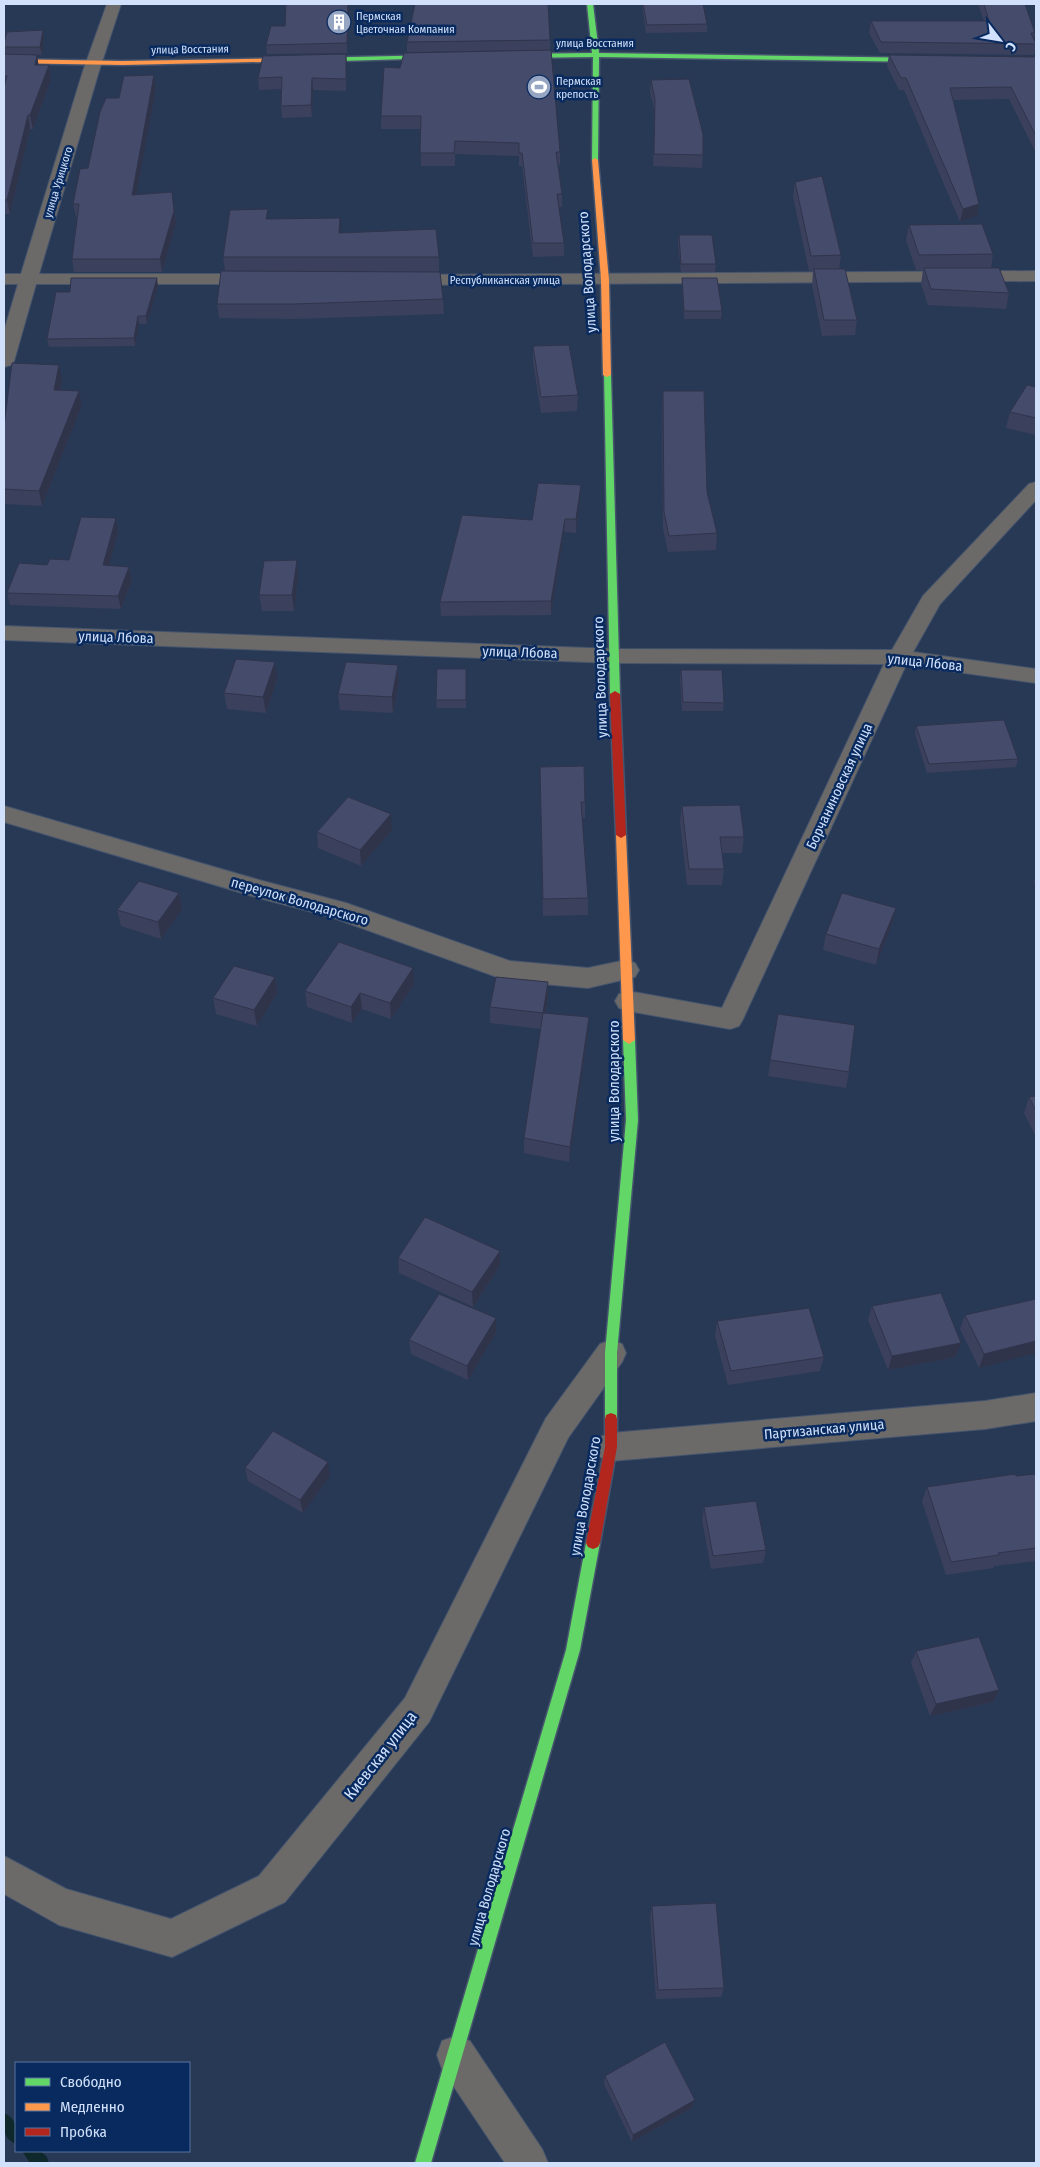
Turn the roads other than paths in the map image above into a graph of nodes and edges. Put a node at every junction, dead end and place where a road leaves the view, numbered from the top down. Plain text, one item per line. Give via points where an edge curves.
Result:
1 (114, 4) edge
2 (590, 4) edge
3 (500, 56) edge
4 (595, 56) junction
5 (452, 57) edge
6 (4, 61) edge
7 (941, 61) edge
8 (96, 63) junction
9 (1036, 276) edge
10 (4, 279) edge
11 (28, 279) junction
12 (277, 279) edge
13 (386, 280) edge
14 (605, 280) junction
15 (4, 361) edge
16 (1036, 488) edge
17 (4, 633) edge
18 (614, 656) junction
19 (899, 657) junction
20 (1036, 676) edge
21 (4, 814) edge
22 (626, 970) junction
23 (628, 1002) junction
24 (611, 1353) junction
25 (1036, 1407) edge
26 (611, 1447) junction
27 (4, 1874) edge
28 (456, 2056) junction
29 (423, 2163) edge
30 (528, 2163) edge

1 - 8 street, улица Урицкого
2 - 4 street, улица Володарского
3 - 4 street, улица Восстания
4 - 7 street, улица Восстания
4 - 14 street, улица Володарского via 595,173
5 - 8 street, улица Восстания
6 - 8 street, улица Восстания
8 - 11 street, улица Урицкого
9 - 14 street, Республиканская улица
10 - 11 street
11 - 12 street
11 - 15 street, улица Урицкого
13 - 14 street, Республиканская улица
14 - 18 street, улица Володарского
16 - 19 street, Борчаниновская улица via 932,602
17 - 18 street, улица Лбова
18 - 19 street, улица Лбова
18 - 22 street, улица Володарского
19 - 20 street, улица Лбова
19 - 23 street, Борчаниновская улица via 730,1019
21 - 22 street, переулок Володарского via 260,890 337,909 508,971 588,978
22 - 23 street, улица Володарского
23 - 24 street, улица Володарского via 632,1120
24 - 26 street, улица Володарского
24 - 27 street, Киевская улица via 557,1428 416,1710 272,1889 172,1938 59,1906
25 - 26 street, Партизанская улица via 985,1416
26 - 28 street, улица Володарского via 573,1650
28 - 29 street, улица Володарского
28 - 30 street

